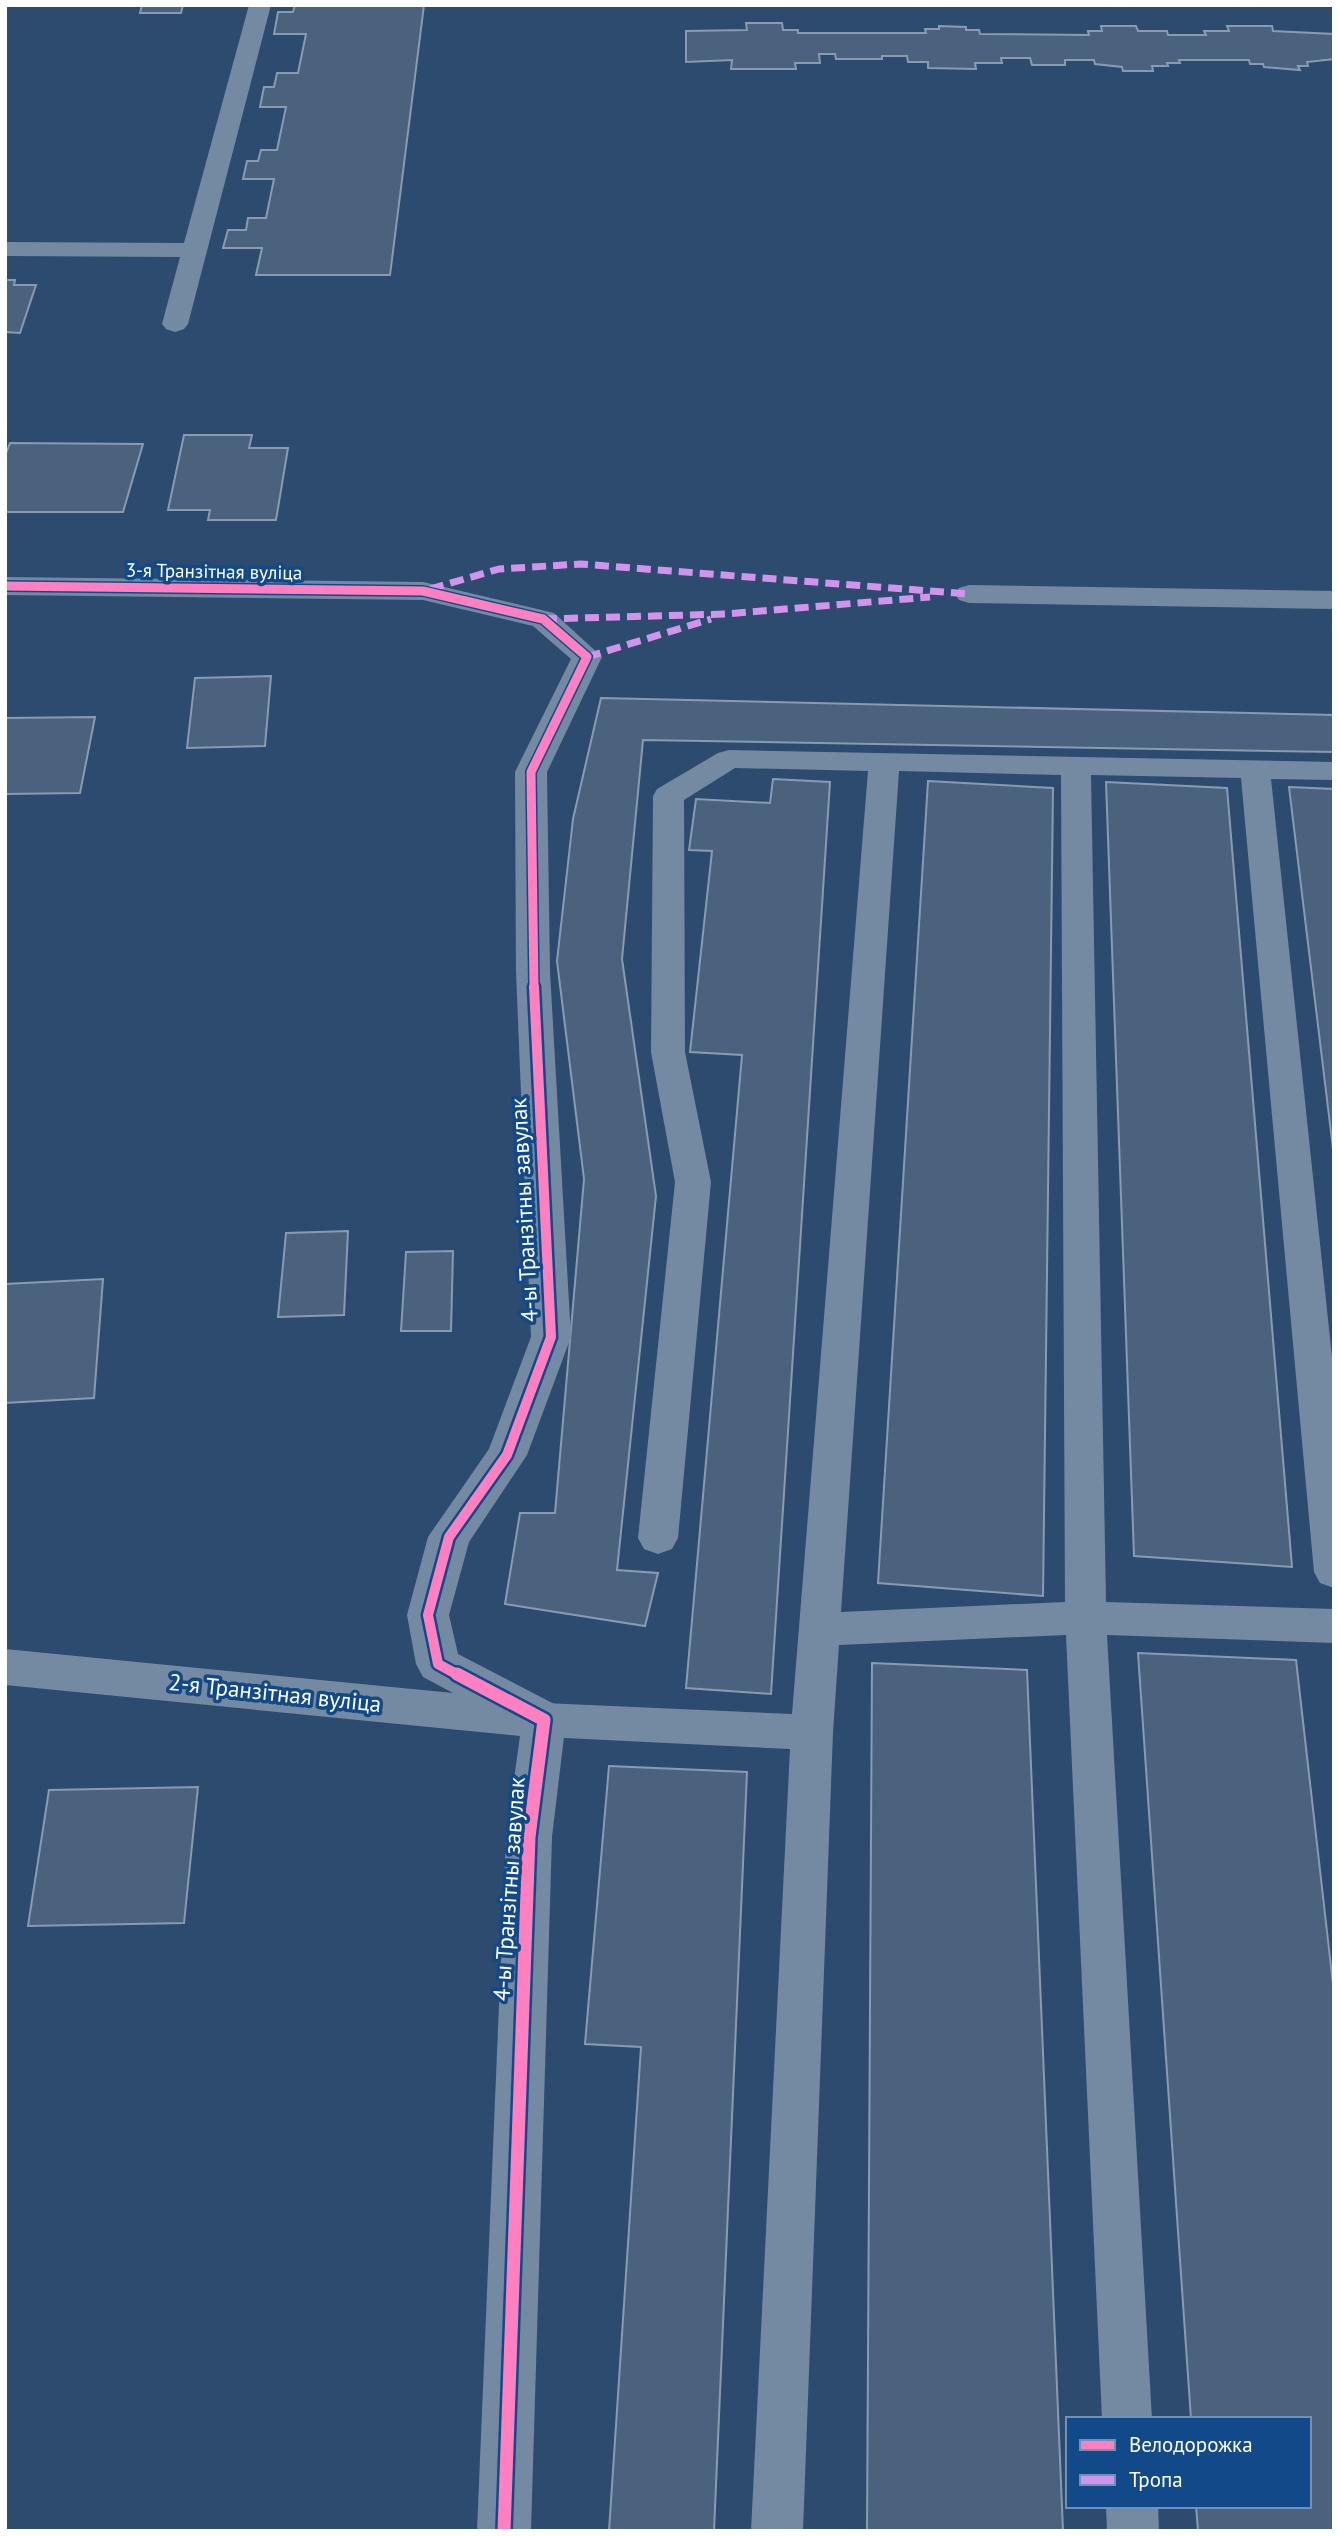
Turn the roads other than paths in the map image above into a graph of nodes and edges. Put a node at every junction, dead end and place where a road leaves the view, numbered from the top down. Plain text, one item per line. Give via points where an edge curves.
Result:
1 (260, 5) edge
2 (5, 249) edge
3 (194, 250) junction
4 (175, 324) dead end
5 (5, 586) edge
6 (423, 591) joint
7 (969, 594) dead end
8 (1334, 600) edge
9 (884, 762) junction
10 (1076, 765) junction
11 (1255, 769) junction
12 (1334, 771) edge
13 (658, 1538) dead end
14 (1334, 1572) edge
15 (1086, 1618) junction
16 (1334, 1626) edge
17 (819, 1629) junction
18 (5, 1667) edge
19 (544, 1720) junction
20 (812, 1732) junction
21 (1127, 2417) edge
22 (1132, 2508) edge
23 (504, 2531) edge
24 (777, 2531) edge
25 (1133, 2531) edge

1 - 3 lane
2 - 3 lane
3 - 4 lane
5 - 6 street, 3-я Транзітная вуліца
6 - 19 street, 4-ы Транзітны завулак via 543,619 587,657 531,772 533,972 551,1337 507,1455 449,1537 428,1615 438,1664
7 - 8 lane
9 - 10 lane
9 - 13 lane via 729,759 668,796 668,1052 693,1182
9 - 17 lane
10 - 11 lane
10 - 15 lane
11 - 12 lane
11 - 14 lane
15 - 16 lane
15 - 17 lane
15 - 21 lane
17 - 20 lane
18 - 19 street, 2-я Транзітная вуліца
19 - 20 lane
19 - 23 street, 4-ы Транзітны завулак via 529,1837
20 - 24 lane
22 - 25 lane

